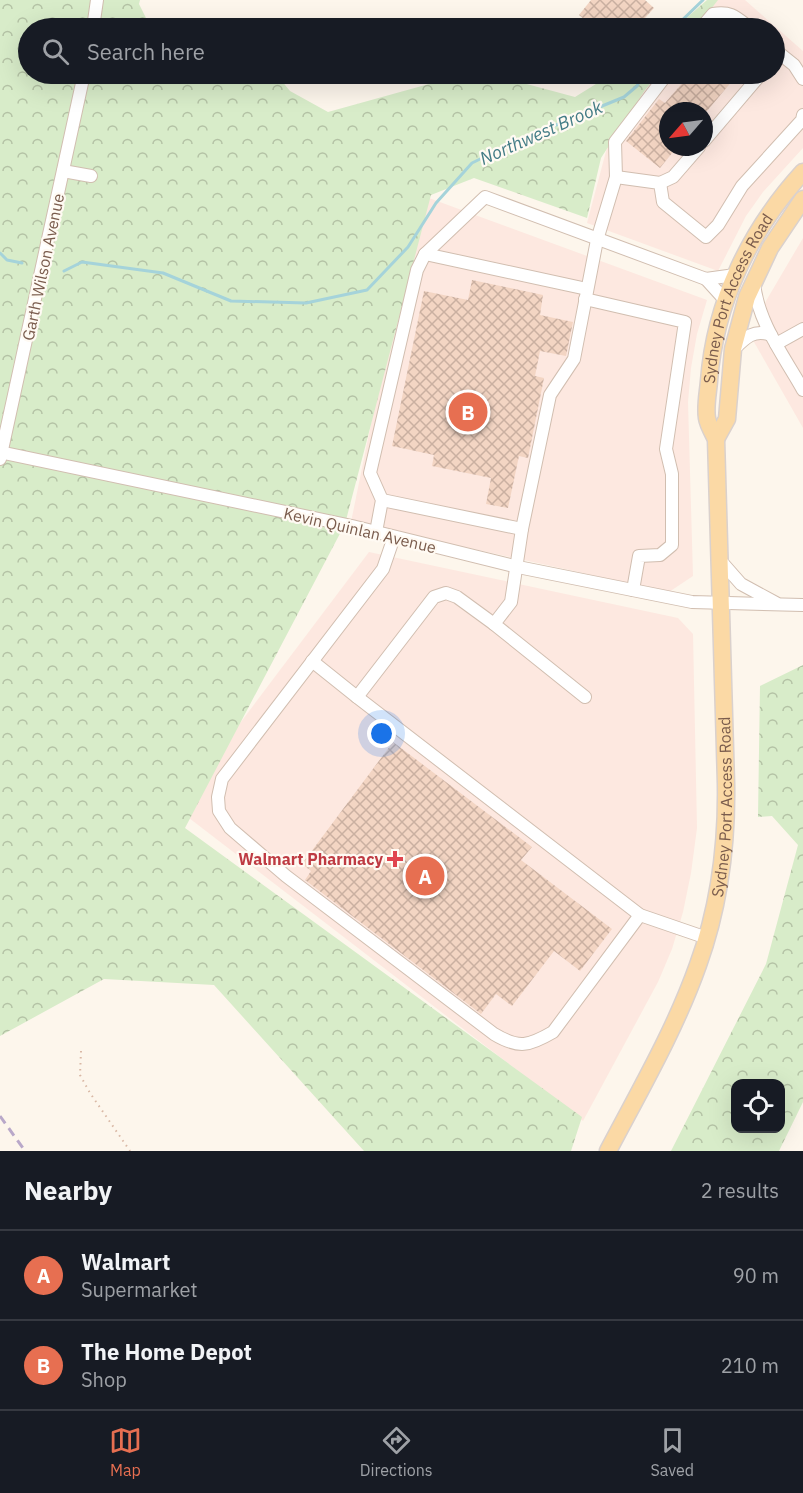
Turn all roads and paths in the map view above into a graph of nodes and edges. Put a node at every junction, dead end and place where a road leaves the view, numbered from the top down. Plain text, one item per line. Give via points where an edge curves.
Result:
1 (97, 0) edge
2 (94, 18) edge
3 (709, 18) edge
4 (738, 18) edge
5 (785, 59) edge
6 (803, 79) edge
7 (82, 84) edge
8 (659, 84) edge
9 (752, 84) edge
10 (803, 115) edge
11 (713, 130) edge
12 (691, 156) edge
13 (63, 171) junction
14 (803, 172) edge
15 (91, 176) dead end
16 (616, 177) junction
17 (660, 183) junction
18 (803, 197) edge
19 (803, 204) edge
20 (780, 232) junction
21 (597, 240) junction
22 (425, 254) junction
23 (735, 275) junction
24 (706, 279) junction
25 (754, 280) junction
26 (586, 294) junction
27 (725, 300) junction
28 (803, 329) edge
29 (774, 340) junction
30 (733, 349) junction
31 (803, 390) edge
32 (716, 439) junction
33 (1, 455) edge
34 (381, 500) junction
35 (522, 529) junction
36 (376, 532) junction
37 (394, 537) junction
38 (719, 559) junction
39 (518, 567) junction
40 (633, 591) junction
41 (720, 603) junction
42 (780, 605) junction
43 (803, 605) edge
44 (494, 624) junction
45 (312, 661) junction
46 (357, 697) junction
47 (585, 697) dead end
48 (640, 915) junction
49 (707, 938) junction
50 (81, 1050) dead end
51 (130, 1151) edge
52 (609, 1151) edge

1 - 2 street
3 - 4 street via 723,12
5 - 6 street
7 - 13 street, Garth Wilson Avenue
8 - 16 street via 615,142
9 - 11 street
10 - 17 street via 742,186 706,237 663,202
12 - 17 street via 673,177
13 - 15 street
13 - 33 street, Garth Wilson Avenue
14 - 23 main road, Sydney Port Access Road via 762,223
16 - 17 street
16 - 21 street
18 - 20 main road
19 - 20 main road
20 - 25 main road, Sydney Port Access Road
21 - 22 street via 485,197
21 - 24 street
21 - 26 street
22 - 26 street
22 - 34 street via 417,270 370,473
23 - 24 street
23 - 27 main road, Sydney Port Access Road
24 - 27 street
25 - 29 street via 759,308
25 - 30 main road, Sydney Port Access Road
26 - 35 street via 574,359 550,395
26 - 40 street via 685,322 666,449 672,474 672,544 660,555 639,556
27 - 32 main road, Sydney Port Access Road via 713,344 708,390 707,418
28 - 29 street
29 - 30 street via 762,332 753,333
29 - 31 street
30 - 32 main road, Sydney Port Access Road via 727,419
32 - 38 main road, Sydney Port Access Road
33 - 36 street, Kevin Quinlan Avenue
34 - 35 street
34 - 36 street
35 - 39 street
36 - 37 street, Kevin Quinlan Avenue
37 - 39 street, Kevin Quinlan Avenue
37 - 45 street via 383,569
38 - 41 main road, Sydney Port Access Road
38 - 42 street via 741,584
39 - 40 street, Kevin Quinlan Avenue
39 - 44 street via 510,602
40 - 41 street, Kevin Quinlan Avenue
41 - 42 street, Kevin Quinlan Avenue
41 - 49 main road, Sydney Port Access Road via 726,808 723,859
42 - 43 street, Kevin Quinlan Avenue
44 - 46 street via 457,597 446,593 434,597
44 - 47 street
45 - 46 street
45 - 48 street via 222,779 218,796 219,811 230,828 286,876 494,1034 520,1045 553,1032
46 - 48 street
48 - 49 street
49 - 52 main road, Sydney Port Access Road via 677,1017
50 - 51 path via 80,1075

